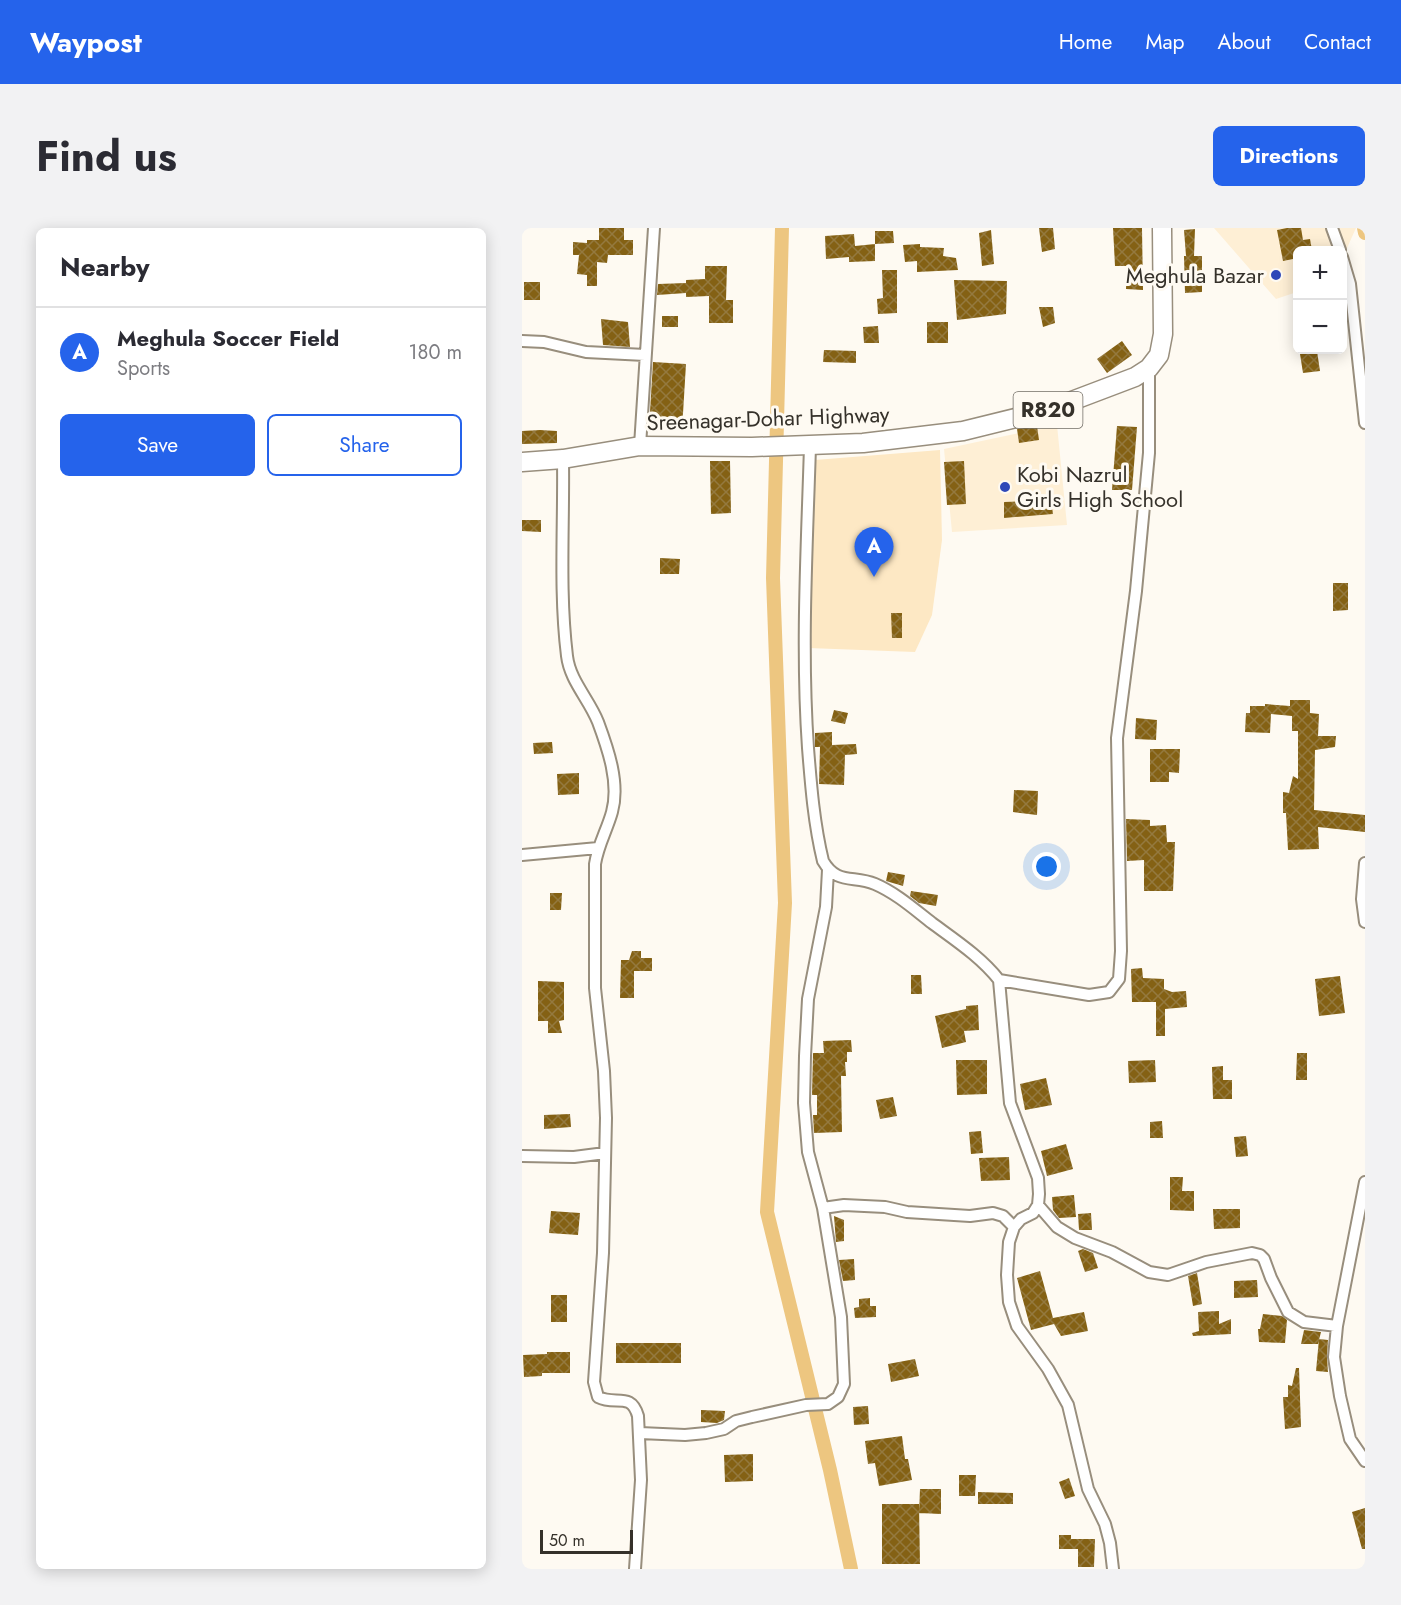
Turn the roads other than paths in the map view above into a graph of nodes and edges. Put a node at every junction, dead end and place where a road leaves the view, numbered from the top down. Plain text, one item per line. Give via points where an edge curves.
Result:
1 (654, 228) edge
2 (1162, 228) edge
3 (1332, 228) edge
4 (1339, 246) edge
5 (1347, 274) edge
6 (522, 341) edge
7 (645, 356) junction
8 (1149, 368) junction
9 (1365, 423) edge
10 (640, 446) junction
11 (804, 446) junction
12 (563, 459) junction
13 (522, 462) edge
14 (598, 848) junction
15 (522, 855) edge
16 (1365, 863) edge
17 (828, 870) junction
18 (1365, 922) edge
19 (999, 980) junction
20 (605, 1153) junction
21 (522, 1156) edge
22 (1365, 1182) edge
23 (1038, 1204) junction
24 (823, 1208) junction
25 (1014, 1227) junction
26 (1337, 1326) junction
27 (640, 1433) junction
28 (1365, 1461) edge
29 (635, 1569) edge
30 (1113, 1569) edge

1 - 7 street
2 - 8 main road via 1163,334 1158,355
3 - 4 street
5 - 9 street
6 - 7 street via 586,352
7 - 10 street
8 - 11 main road, Sreenagar-Dohar Highway / R820 via 1048,410 963,431
8 - 19 street via 1149,453 1117,738 1119,979 1109,992 1089,995
10 - 11 main road, Sreenagar-Dohar Highway / R820
10 - 12 main road, Sreenagar-Dohar Highway / R820
11 - 17 street via 805,707 812,798 818,839
12 - 13 main road, Sreenagar-Dohar Highway / R820
12 - 14 street via 562,595 568,658 573,679 598,722 613,772 614,808
14 - 15 street
14 - 20 street via 595,972 604,1071
16 - 18 street
17 - 19 street via 836,877 867,881 902,899 967,949
17 - 24 street via 826,907 808,999 804,1103 808,1152
19 - 23 street via 1010,1103 1038,1178
20 - 21 street
20 - 27 street via 595,1391 604,1400 630,1401 635,1406
22 - 26 street
23 - 25 street via 1033,1214
23 - 26 street via 1057,1227 1149,1272 1168,1275 1206,1262 1252,1253 1260,1255 1288,1312 1304,1322
24 - 25 street via 885,1207 970,1216 993,1213 1004,1216
24 - 27 street via 841,1317 844,1384 838,1397 828,1404 752,1416 706,1434
25 - 30 street via 1007,1275 1010,1302 1017,1326 1068,1405 1088,1489 1105,1524
26 - 28 street via 1334,1357 1340,1396 1350,1439
27 - 29 street

